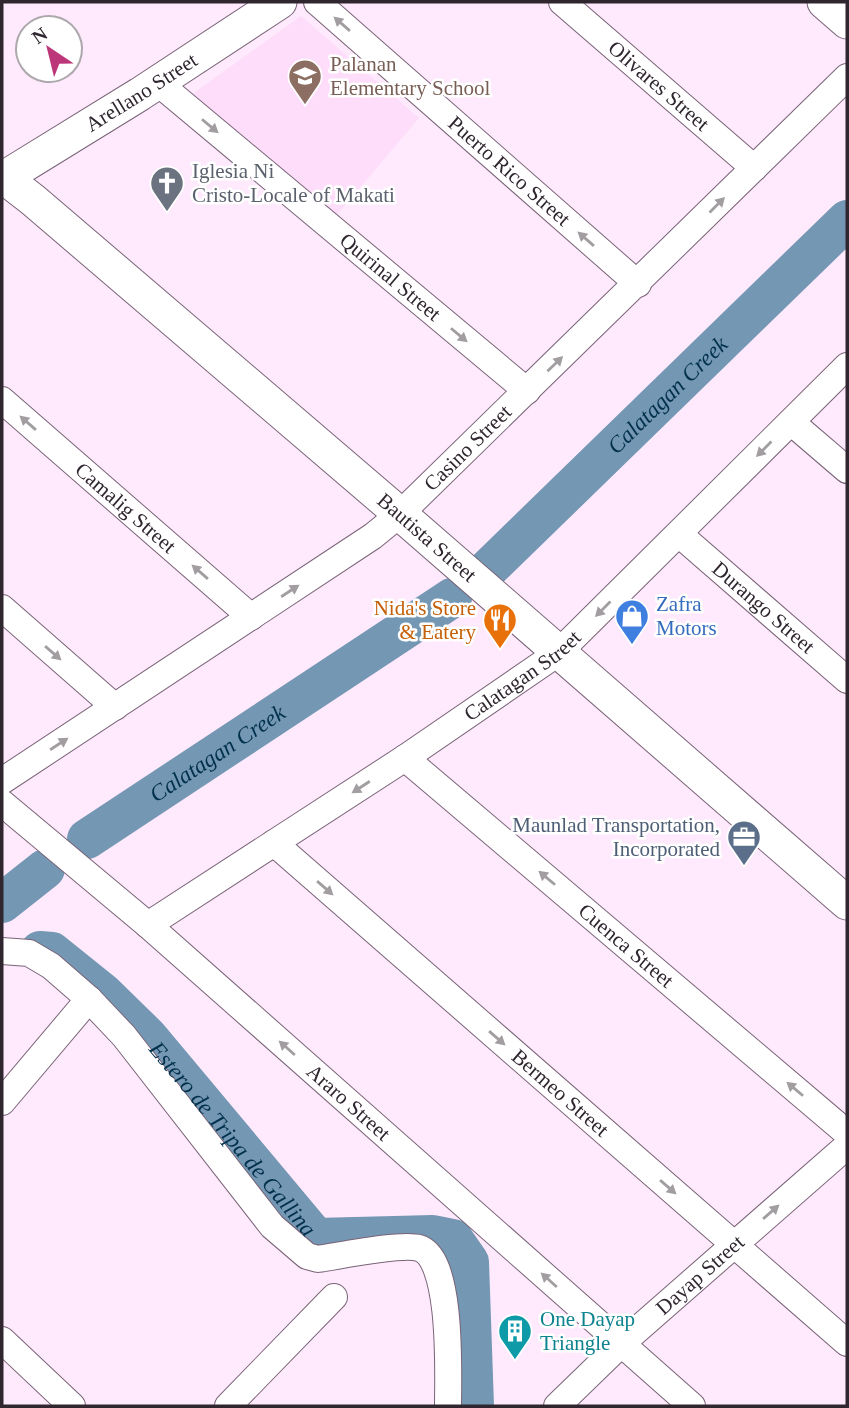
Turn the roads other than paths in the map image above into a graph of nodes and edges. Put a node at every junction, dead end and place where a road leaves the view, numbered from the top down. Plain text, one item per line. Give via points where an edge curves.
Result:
1 (280, 2) edge
2 (317, 2) edge
3 (562, 2) edge
4 (824, 2) edge
5 (847, 22) edge
6 (847, 77) edge
7 (157, 82) junction
8 (754, 168) junction
9 (3, 178) edge
10 (638, 284) junction
11 (847, 366) edge
12 (527, 391) junction
13 (2, 400) edge
14 (791, 422) junction
15 (847, 470) edge
16 (400, 514) junction
17 (679, 534) junction
18 (2, 608) edge
19 (251, 617) junction
20 (558, 653) junction
21 (847, 680) edge
22 (115, 707) junction
23 (405, 758) junction
24 (2, 781) edge
25 (2, 803) edge
26 (274, 843) junction
27 (847, 903) edge
28 (148, 925) junction
29 (2, 951) edge
30 (89, 999) junction
31 (2, 1102) edge
32 (847, 1133) edge
33 (847, 1146) edge
34 (734, 1244) junction
35 (334, 1297) dead end
36 (2, 1340) edge
37 (847, 1343) edge
38 (621, 1344) junction
39 (72, 1406) edge
40 (228, 1406) edge
41 (448, 1406) edge
42 (557, 1406) edge
43 (692, 1406) edge

1 - 7 street, Arellano Street
10 -> 2 street, Puerto Rico Street
3 - 8 street, Olivares Street
4 - 5 street
6 - 8 street, Casino Street
7 - 9 street, Arellano Street
7 -> 12 street, Quirinal Street
10 -> 8 street, Casino Street
9 - 16 street, Bautista Street
12 -> 10 street, Casino Street
11 - 14 street, Calatagan Street
12 - 16 street, Casino Street
19 -> 13 street, Camalig Street
14 - 15 street
14 -> 17 street, Calatagan Street
19 -> 16 street, Casino Street
16 - 20 street, Bautista Street
17 -> 20 street, Calatagan Street
17 - 21 street, Durango Street
18 -> 22 street
19 - 22 street, Casino Street
20 - 23 street, Calatagan Street
20 - 27 street, Bautista Street
24 -> 22 street, Casino Street
23 -> 26 street, Calatagan Street
32 -> 23 street, Cuenca Street
25 - 28 street, Araro Street
26 - 28 street, Calatagan Street
26 -> 34 street, Bermeo Street
38 -> 28 street, Araro Street
29 - 30 street via 29,953
30 - 31 street
30 - 41 street via 124,1036 272,1226 307,1256 318,1259 404,1247 421,1248 432,1258 442,1284
34 -> 33 street, Dayap Street
34 - 37 street, Bermeo Street
34 - 38 street, Dayap Street
35 - 40 street
36 - 39 street
38 - 42 street, Dayap Street
38 - 43 street, Araro Street

